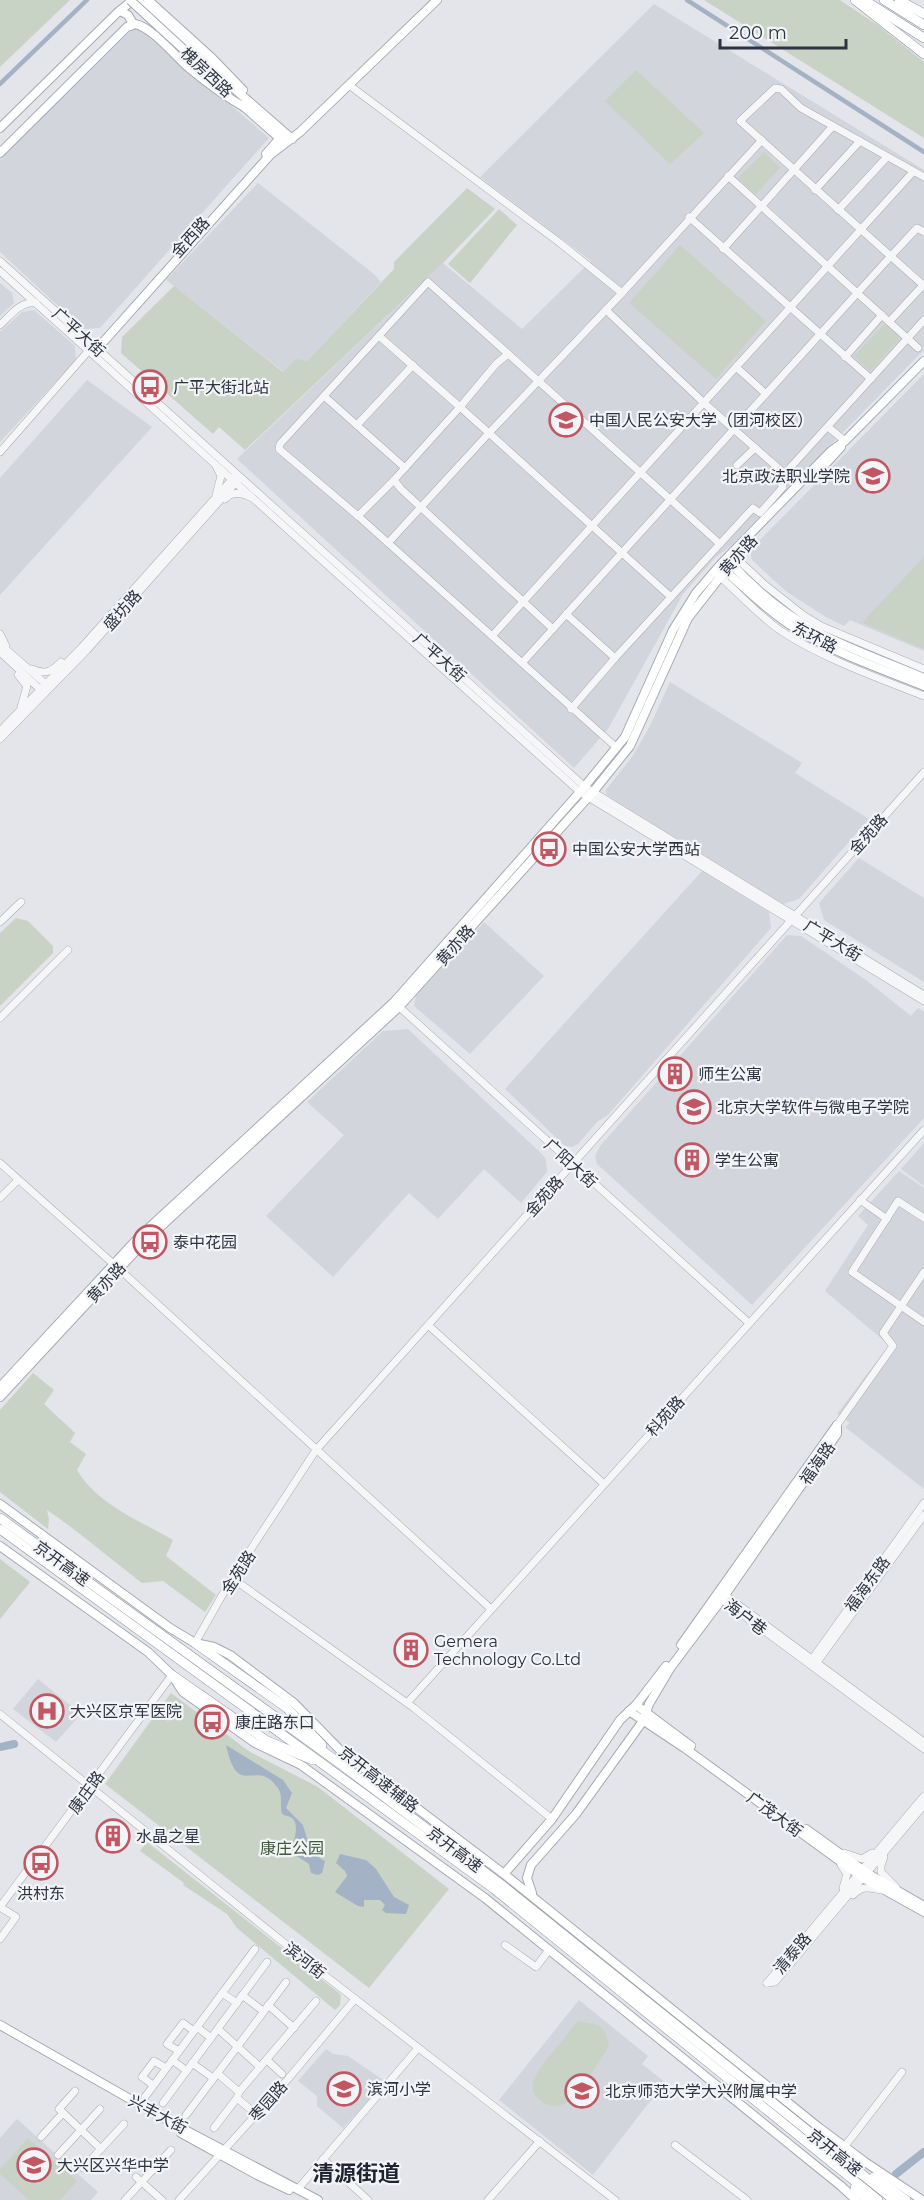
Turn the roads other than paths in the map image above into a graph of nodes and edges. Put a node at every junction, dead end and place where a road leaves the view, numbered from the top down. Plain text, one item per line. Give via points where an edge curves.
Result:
1 (133, 0) edge
2 (148, 0) edge
3 (437, 0) edge
4 (855, 0) edge
5 (864, 0) edge
6 (884, 0) edge
7 (899, 0) edge
8 (120, 11) junction
9 (924, 14) edge
10 (924, 25) edge
11 (130, 26) junction
12 (924, 38) edge
13 (924, 54) edge
14 (207, 67) junction
15 (349, 85) junction
16 (246, 108) junction
17 (265, 115) junction
18 (833, 126) junction
19 (0, 128) edge
20 (286, 140) junction
21 (762, 140) junction
22 (860, 141) junction
23 (0, 153) edge
24 (887, 157) junction
25 (793, 171) junction
26 (913, 171) junction
27 (728, 176) junction
28 (924, 177) edge
29 (815, 190) junction
30 (760, 207) junction
31 (838, 210) junction
32 (689, 218) junction
33 (860, 230) junction
34 (923, 230) edge
35 (723, 249) junction
36 (890, 257) junction
37 (0, 261) edge
38 (827, 266) junction
39 (0, 271) edge
40 (924, 285) edge
41 (20, 289) junction
42 (622, 293) junction
43 (858, 293) junction
44 (36, 303) junction
45 (20, 306) junction
46 (790, 308) junction
47 (606, 310) junction
48 (882, 315) junction
49 (924, 320) edge
50 (889, 322) junction
51 (0, 326) edge
52 (819, 334) junction
53 (379, 336) junction
54 (907, 339) junction
55 (918, 348) dead end
56 (93, 350) junction
57 (508, 354) junction
58 (845, 357) junction
59 (924, 361) edge
60 (413, 365) junction
61 (736, 367) junction
62 (539, 380) junction
63 (871, 380) junction
64 (766, 394) junction
65 (324, 396) junction
66 (704, 403) junction
67 (460, 408) junction
68 (357, 425) junction
69 (828, 427) junction
70 (735, 429) junction
71 (489, 433) junction
72 (844, 441) junction
73 (755, 448) junction
74 (0, 452) edge
75 (209, 458) junction
76 (737, 465) dead end
77 (405, 468) junction
78 (641, 473) junction
79 (784, 474) junction
80 (237, 478) junction
81 (394, 480) junction
82 (670, 499) junction
83 (214, 500) junction
84 (258, 502) junction
85 (421, 507) junction
86 (207, 514) junction
87 (357, 516) junction
88 (592, 526) junction
89 (388, 543) junction
90 (720, 544) junction
91 (622, 552) junction
92 (725, 564) junction
93 (671, 597) junction
94 (524, 602) junction
95 (765, 606) junction
96 (566, 614) junction
97 (553, 629) junction
98 (780, 630) junction
99 (0, 634) edge
100 (824, 635) junction
101 (844, 635) junction
102 (492, 636) junction
103 (2, 651) edge
104 (74, 655) junction
105 (615, 658) junction
106 (842, 662) junction
107 (908, 662) junction
108 (11, 663) junction
109 (522, 663) junction
110 (868, 663) junction
111 (24, 664) junction
112 (924, 669) edge
113 (886, 670) junction
114 (924, 676) edge
115 (924, 686) edge
116 (46, 689) junction
117 (907, 689) junction
118 (924, 696) edge
119 (572, 709) junction
120 (20, 711) junction
121 (0, 731) edge
122 (0, 739) edge
123 (617, 748) junction
124 (924, 772) edge
125 (587, 792) junction
126 (21, 902) dead end
127 (793, 918) junction
128 (0, 922) edge
129 (68, 950) dead end
130 (924, 995) edge
131 (924, 1001) edge
132 (397, 1005) junction
133 (0, 1018) edge
134 (924, 1130) edge
135 (0, 1163) edge
136 (572, 1164) junction
137 (18, 1180) junction
138 (0, 1198) edge
139 (860, 1200) junction
140 (924, 1218) edge
141 (886, 1219) junction
142 (116, 1266) junction
143 (924, 1272) edge
144 (901, 1306) junction
145 (924, 1322) edge
146 (749, 1323) junction
147 (428, 1325) junction
148 (0, 1387) edge
149 (0, 1397) edge
150 (837, 1425) joint
151 (316, 1450) junction
152 (604, 1484) junction
153 (924, 1503) edge
154 (0, 1504) edge
155 (924, 1515) edge
156 (0, 1518) edge
157 (0, 1529) edge
158 (0, 1546) edge
159 (232, 1578) junction
160 (721, 1596) junction
161 (491, 1609) junction
162 (195, 1643) junction
163 (813, 1663) junction
164 (172, 1675) junction
165 (407, 1703) junction
166 (632, 1708) junction
167 (0, 1714) edge
168 (645, 1717) junction
169 (924, 1742) edge
170 (924, 1749) edge
171 (332, 1764) junction
172 (90, 1788) junction
173 (924, 1796) edge
174 (924, 1805) edge
175 (552, 1819) junction
176 (885, 1842) junction
177 (886, 1851) junction
178 (834, 1852) junction
179 (504, 1874) junction
180 (862, 1874) junction
181 (888, 1893) junction
182 (907, 1896) junction
183 (838, 1897) junction
184 (534, 1898) junction
185 (924, 1906) edge
186 (0, 1907) edge
187 (837, 1908) junction
188 (924, 1912) edge
189 (0, 1939) edge
190 (505, 1945) dead end
191 (255, 1949) dead end
192 (549, 1950) junction
193 (267, 1962) dead end
194 (286, 1982) dead end
195 (222, 1993) junction
196 (242, 1995) junction
197 (355, 1999) junction
198 (316, 2001) dead end
199 (237, 2003) junction
200 (266, 2008) junction
201 (0, 2025) edge
202 (294, 2028) junction
203 (195, 2029) junction
204 (218, 2029) junction
205 (0, 2031) edge
206 (211, 2038) junction
207 (237, 2046) junction
208 (418, 2048) junction
209 (178, 2051) junction
210 (172, 2060) junction
211 (267, 2060) junction
212 (192, 2063) junction
213 (260, 2067) junction
214 (166, 2068) junction
215 (187, 2071) junction
216 (902, 2072) dead end
217 (282, 2074) dead end
218 (215, 2076) junction
219 (153, 2085) junction
220 (75, 2091) dead end
221 (238, 2095) junction
222 (145, 2097) dead end
223 (163, 2103) dead end
224 (100, 2109) dead end
225 (250, 2109) dead end
226 (63, 2113) junction
227 (186, 2115) dead end
228 (124, 2124) dead end
229 (214, 2128) dead end
230 (81, 2130) junction
231 (41, 2137) dead end
232 (538, 2143) junction
233 (675, 2145) dead end
234 (844, 2146) junction
235 (101, 2149) junction
236 (822, 2149) junction
237 (171, 2150) dead end
238 (223, 2152) junction
239 (58, 2155) dead end
240 (323, 2159) junction
241 (83, 2168) dead end
242 (139, 2180) junction
243 (298, 2189) junction
244 (865, 2191) edge
245 (896, 2194) edge
246 (125, 2200) edge
247 (162, 2200) edge
248 (179, 2200) edge
249 (308, 2200) edge
250 (318, 2200) edge
251 (368, 2200) edge
252 (488, 2200) edge
253 (615, 2200) edge
254 (747, 2200) edge
255 (878, 2200) edge
256 (906, 2200) edge
257 (922, 2200) edge

1 - 8 main road
1 - 14 main road, 槐房西路, bridge
2 - 17 main road via 212,58
3 - 15 main road, 金西路
4 - 13 highway
5 - 12 highway
6 - 10 highway
7 - 9 highway
8 - 11 main road via 128,15
8 - 19 main road
11 - 16 main road via 145,28 188,67
11 - 23 main road
14 - 16 main road, 槐房西路
14 - 17 main road, 槐房西路
15 - 20 main road, 金西路
15 - 42 street
16 - 20 main road, 槐房西路
17 - 20 main road, 槐房西路
18 - 21 street via 775,88 740,121
18 - 22 street
18 - 25 street
20 - 56 main road, 金西路
21 - 25 street
21 - 27 street
22 - 24 street
22 - 29 street
24 - 26 street
24 - 31 street
25 - 29 street
25 - 30 street
26 - 28 street
26 - 33 street
27 - 30 street
27 - 32 street
29 - 31 street
30 - 35 street
30 - 38 street
31 - 33 street
32 - 35 street
32 - 42 street
33 - 36 street
33 - 38 street
34 - 36 street via 917,228
35 - 46 street
36 - 40 street
36 - 43 street
37 - 56 street, 广平大街
38 - 43 street
38 - 46 street
39 - 41 street, 广平大街
40 - 50 street
41 - 44 street, 广平大街
41 - 45 street
42 - 47 street
43 - 48 street
43 - 52 street
44 - 45 street
44 - 56 street, 广平大街
45 - 51 street
46 - 52 street
46 - 61 street
47 - 62 street
47 - 66 street
48 - 50 street
48 - 58 street
49 - 54 street
50 - 54 street
52 - 58 street
52 - 64 street
53 - 57 street via 428,282
53 - 60 street
53 - 65 street
54 - 55 street
54 - 63 street
56 - 74 street
56 - 75 street, 广平大街
56 - 80 street, 广平大街
57 - 62 street
57 - 67 street
58 - 63 street
59 - 72 main road, 黄亦路
60 - 67 street
60 - 68 street
61 - 64 street
61 - 66 street
62 - 71 street
62 - 78 street
63 - 69 street
64 - 70 street
65 - 68 street
65 - 87 street via 279,449
66 - 70 street
66 - 78 street
67 - 71 street
67 - 77 street
68 - 77 street
69 - 72 street
69 - 79 street
70 - 73 street
70 - 82 street
71 - 85 street
71 - 88 street
72 - 92 main road, 黄亦路 via 835,455
73 - 76 street
73 - 79 street
75 - 80 street, 广平大街
75 - 83 street via 221,476
77 - 81 street
78 - 82 street
78 - 88 street
79 - 90 street via 779,480 783,487 760,513 753,508
80 - 83 street, 盛坊路
80 - 84 street, 广平大街
80 - 86 street, 盛坊路
80 - 125 street, 广平大街
81 - 85 street
81 - 87 street
82 - 90 street
82 - 91 street
83 - 104 street, 盛坊路
84 - 86 street via 246,495 233,494
84 - 125 street, 广平大街
85 - 89 street
85 - 94 street
86 - 116 street, 盛坊路
87 - 89 street
88 - 91 street
88 - 94 street
89 - 102 street
90 - 93 street
91 - 93 street
91 - 96 street
92 - 95 main road, 东环路
92 - 98 street via 759,614
92 - 100 main road, 东环路 via 792,616
92 - 101 street via 765,585 821,626
92 - 123 main road, 黄亦路 via 696,593 673,630 633,722
92 - 125 main road, 黄亦路 via 679,634 630,746
93 - 105 street
94 - 97 street
94 - 102 street
95 - 98 street
95 - 110 main road, 东环路 via 805,634
96 - 97 street
96 - 105 street
97 - 109 street
98 - 106 street
99 - 103 street
100 - 101 street
100 - 114 main road, 东环路
101 - 107 street
102 - 109 street
103 - 108 street
103 - 111 street
104 - 111 street via 46,673
104 - 116 street, 盛坊路
105 - 119 street
106 - 110 street
106 - 117 street
107 - 112 street
107 - 114 street
108 - 116 street
108 - 120 street via 27,686
109 - 119 street
110 - 113 main road, 东环路
111 - 116 street
113 - 115 main road, 东环路
113 - 117 street
116 - 120 street, 盛坊路
116 - 122 street, 盛坊路
117 - 118 street
119 - 123 street
120 - 121 street, 盛坊路
123 - 125 main road, 黄亦路
124 - 127 street, 金苑路
125 - 127 street, 广平大街
125 - 132 main road, 黄亦路
126 - 128 street
127 - 130 street, 广平大街
127 - 131 street, 广平大街
127 - 136 street, 金苑路
129 - 133 street
132 - 136 street, 广阳大街
132 - 142 main road, 黄亦路
134 - 139 street, 科苑路
135 - 137 street
136 - 146 street, 广阳大街
136 - 147 street, 金苑路
137 - 138 street
137 - 142 street
139 - 141 street
139 - 146 street, 科苑路
140 - 141 street via 898,1201
141 - 144 street via 852,1272
142 - 148 main road, 黄亦路
142 - 149 main road, 黄亦路
142 - 151 street
143 - 144 street
144 - 145 street
144 - 150 street via 884,1333 893,1346
146 - 152 street, 科苑路
147 - 151 street, 金苑路
147 - 152 street
150 - 160 main road, 福海路
151 - 159 street, 金苑路
151 - 161 street
152 - 161 street, 科苑路
153 - 163 street, 福海东路
154 - 162 main road, 京开高速辅路
155 - 163 street, 福海东路
156 - 171 highway, 京开高速
157 - 171 highway, 京开高速
158 - 164 main road, 京开高速辅路 via 148,1652
159 - 162 street, 金苑路
159 - 165 street
160 - 163 street, 海户巷
160 - 166 main road, 福海路
160 - 168 main road, 福海路 via 671,1667
161 - 165 street, 科苑路
162 - 171 highway via 287,1708
162 - 179 main road, 京开高速辅路 via 230,1655 294,1702 340,1750
163 - 169 street, 海户巷
163 - 170 street, 海户巷
164 - 171 highway via 267,1741
164 - 172 street, 康庄路
164 - 192 main road, 京开高速辅路 via 183,1692 255,1743 301,1765 485,1898
165 - 175 street
166 - 168 main road, 广茂大街
166 - 175 main road, 福海路
167 - 172 street, 滨河街
168 - 178 main road, 广茂大街
168 - 184 main road, 福海路 via 576,1814 531,1864 526,1878
171 - 236 highway, 京开高速
172 - 186 street, 康庄路
172 - 197 street, 滨河街
173 - 176 street, 清泰路
174 - 177 street, 清泰路
175 - 179 main road, 福海路
176 - 178 street via 862,1859
176 - 180 street, 清泰路
177 - 180 street, 清泰路
177 - 182 street via 881,1872
178 - 180 main road, 广茂大街
178 - 183 street via 847,1874
179 - 184 main road, 京开高速辅路
180 - 181 main road, 广茂大街
180 - 182 main road, 广茂大街
180 - 183 street, 清泰路
180 - 187 street, 清泰路
181 - 187 street via 861,1888
181 - 188 main road, 广茂大街
182 - 185 main road, 广茂大街
183 - 187 street, 清泰路 via 767,1983 775,1982
184 - 234 main road, 京开高速辅路
186 - 189 street via 16,1917
190 - 192 street via 536,1967
191 - 195 street
192 - 244 main road, 京开高速辅路
193 - 196 street
194 - 200 street
195 - 199 street
195 - 203 street
196 - 199 street
196 - 200 street
197 - 208 street, 滨河街
197 - 238 street, 枣园路
198 - 202 street
199 - 204 street
200 - 202 street
200 - 207 street
201 - 238 main road, 兴丰大街
202 - 211 street
203 - 206 street
203 - 209 street
203 - 209 street via 183,2022 167,2043
204 - 206 street
204 - 207 street
205 - 238 main road, 兴丰大街
206 - 212 street
207 - 213 street
207 - 218 street
208 - 232 street, 滨河街
208 - 240 street
209 - 210 street
210 - 214 street
210 - 215 street
211 - 213 street
211 - 217 street
212 - 215 street
212 - 218 street
213 - 221 street
214 - 219 street
214 - 219 street via 154,2061 142,2078
215 - 223 street
216 - 234 street
218 - 221 street
218 - 227 street
219 - 222 street
220 - 226 street via 59,2109
221 - 225 street
221 - 229 street
224 - 230 street
226 - 230 street
226 - 231 street
228 - 235 street
230 - 235 street
230 - 239 street
232 - 252 street
232 - 253 street, 滨河街
233 - 254 street
234 - 244 main road, 京开高速辅路
235 - 241 street
236 - 244 highway, 京开高速
236 - 244 highway
237 - 242 street
238 - 243 main road, 兴丰大街
238 - 248 street, 枣园路
238 - 249 main road, 兴丰大街
240 - 243 street
240 - 251 street
242 - 246 street
242 - 247 street
243 - 250 main road, 兴丰大街
244 - 245 highway
244 - 255 highway, 京开高速
245 - 256 highway
245 - 257 main road

